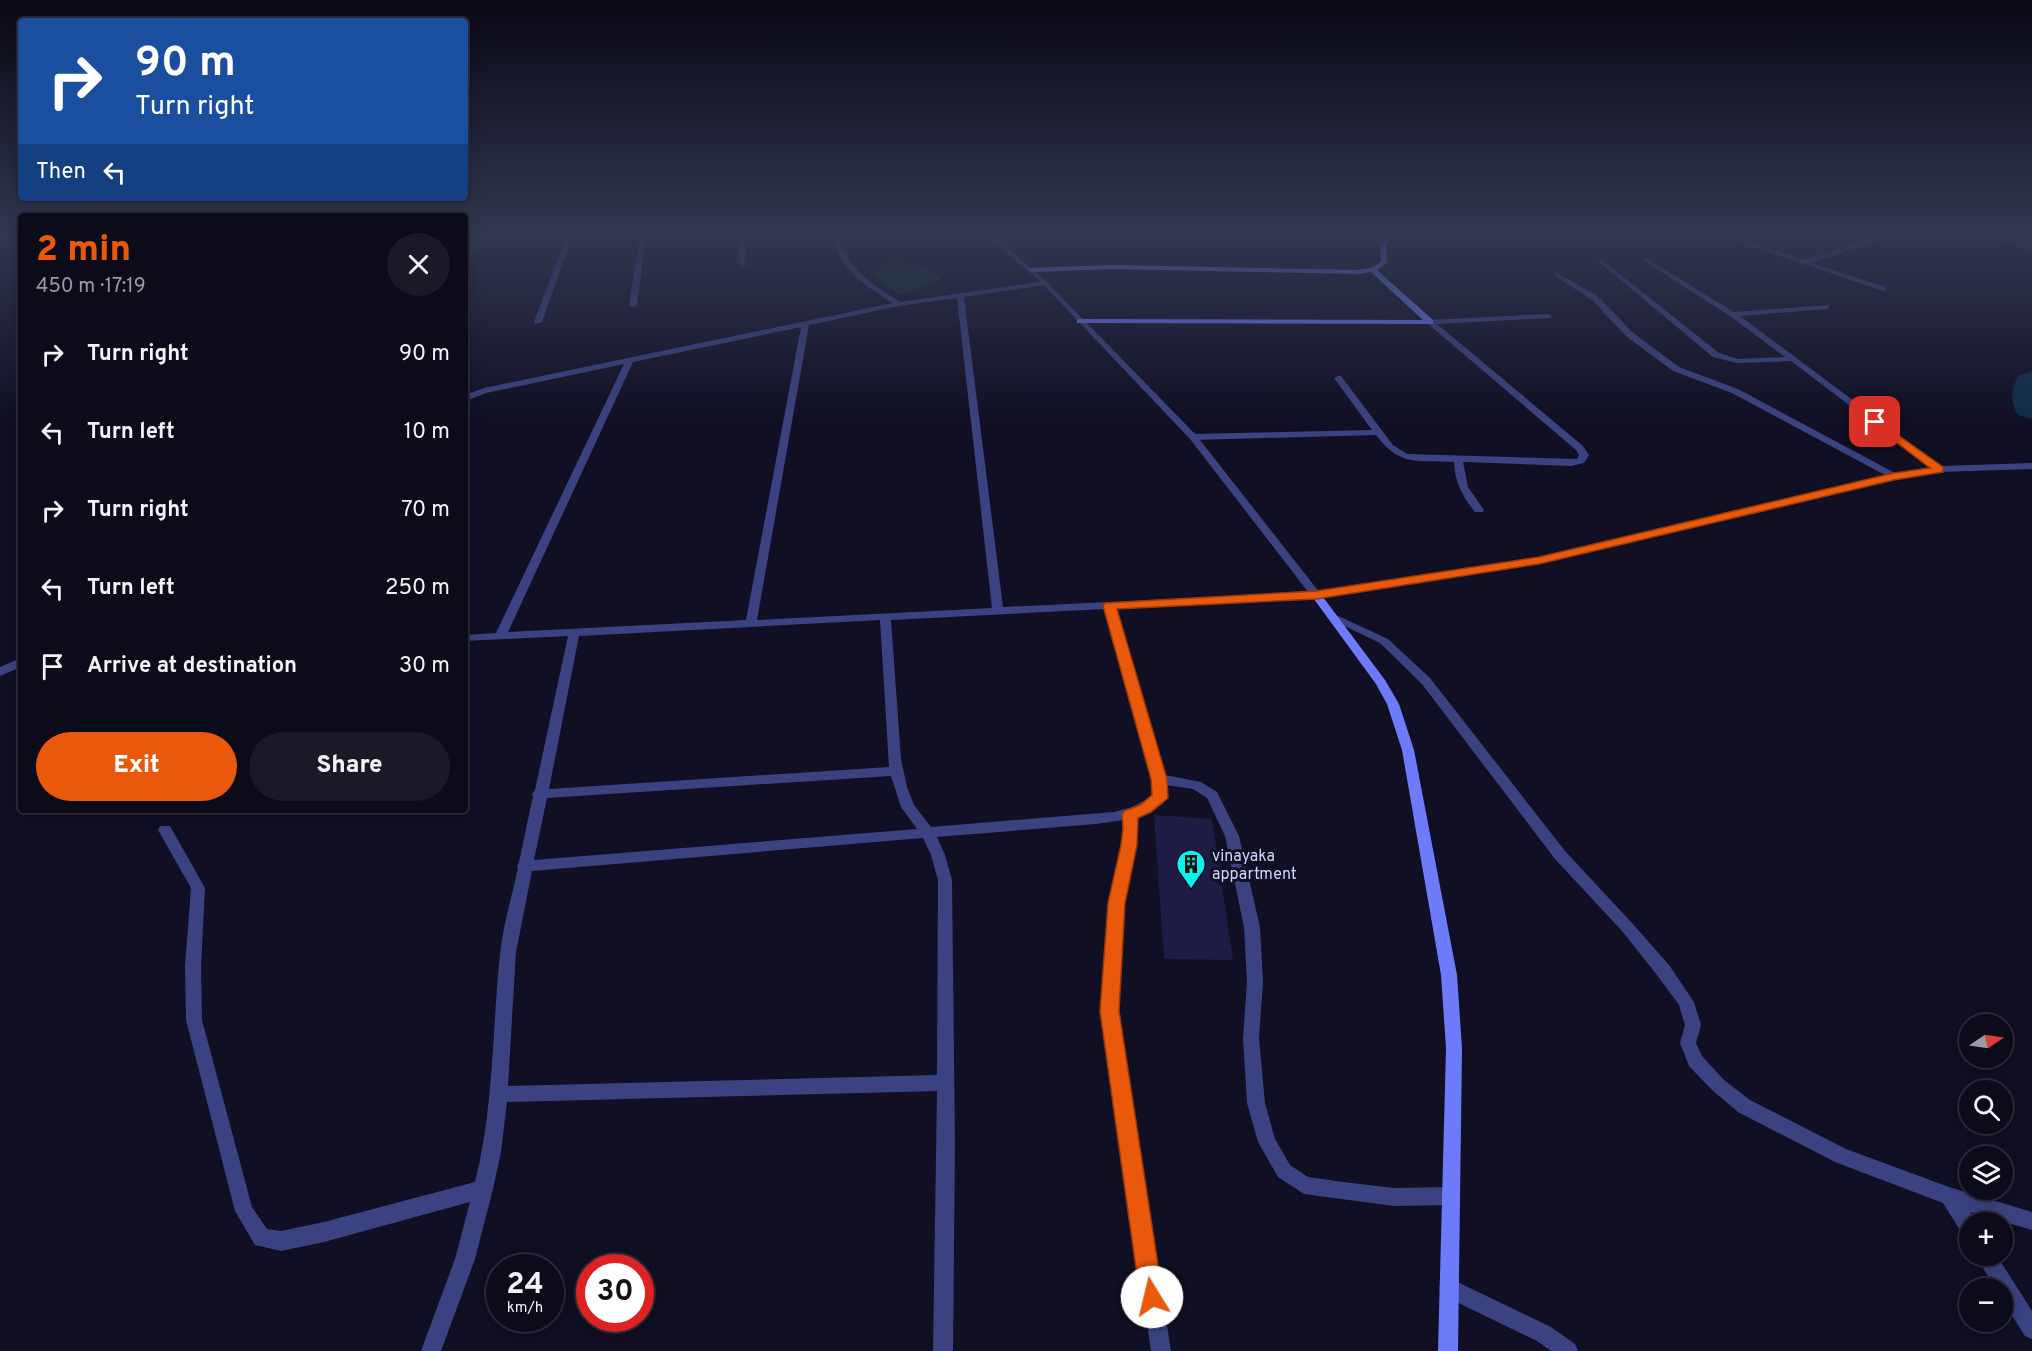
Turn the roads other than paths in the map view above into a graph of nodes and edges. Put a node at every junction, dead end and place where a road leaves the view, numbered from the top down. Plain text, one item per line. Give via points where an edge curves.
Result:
1 (547, 298) edge
2 (634, 298) edge
3 (891, 298) edge
4 (939, 298) edge
5 (960, 298) edge
6 (1059, 298) edge
7 (1404, 298) edge
8 (1595, 298) edge
9 (1646, 298) edge
10 (1708, 298) edge
11 (899, 304) junction
12 (633, 305) dead end
13 (1826, 308) dead end
14 (1734, 314) junction
15 (1548, 316) dead end
16 (1080, 321) junction
17 (538, 322) dead end
18 (1430, 322) junction
19 (806, 324) junction
20 (1791, 359) junction
21 (629, 362) junction
22 (1338, 378) dead end
23 (468, 397) edge
24 (1379, 432) junction
25 (1193, 437) junction
26 (1458, 459) junction
27 (2032, 466) edge
28 (1939, 469) junction
29 (1894, 476) junction
30 (1479, 510) dead end
31 (1316, 595) junction
32 (1110, 606) junction
33 (998, 612) junction
34 (885, 617) junction
35 (1334, 617) junction
36 (751, 624) junction
37 (574, 633) junction
38 (500, 637) junction
39 (468, 638) edge
40 (18, 663) edge
41 (0, 672) edge
42 (897, 771) junction
43 (1159, 779) junction
44 (539, 794) junction
45 (1130, 815) junction
46 (165, 830) dead end
47 (928, 833) junction
48 (524, 866) junction
49 (946, 1083) junction
50 (499, 1094) junction
51 (484, 1189) junction
52 (1451, 1196) junction
53 (1949, 1196) junction
54 (1960, 1212) edge
55 (2032, 1221) edge
56 (1992, 1266) edge
57 (1449, 1288) junction
58 (2032, 1329) edge
59 (431, 1351) edge
60 (943, 1351) edge
61 (1161, 1351) edge
62 (1448, 1351) edge
63 (1568, 1351) edge

1 - 17 street
2 - 12 street
3 - 11 street
4 - 11 street
5 - 33 street
6 - 16 street
7 - 18 main road
8 - 29 street via 1629,334 1676,369 1735,392
9 - 20 street via 1716,355 1737,361
10 - 14 street
11 - 19 street
13 - 14 street
14 - 20 street
15 - 18 street
16 - 18 main road
16 - 25 street
18 - 26 street via 1584,455 1581,461 1571,463
19 - 21 street
19 - 36 street
20 - 28 street
21 - 23 street
21 - 38 street
22 - 24 street
24 - 25 street
24 - 26 street via 1389,447 1405,457
25 - 31 street
26 - 30 street via 1461,486
27 - 28 street
28 - 29 street
29 - 31 street via 1539,560
31 - 32 street
31 - 35 main road
32 - 33 street
32 - 43 street
33 - 34 street
34 - 36 street
34 - 42 street
35 - 52 main road via 1393,704 1408,750 1449,975 1454,1048
35 - 53 street via 1384,641 1426,681 1560,855 1664,970 1686,1002 1693,1025 1688,1043 1695,1060 1718,1085 1744,1106 1831,1151
36 - 37 street
37 - 38 street
37 - 44 street
38 - 39 street
40 - 41 street
42 - 44 street
42 - 47 street via 908,807
43 - 45 street via 1160,798
43 - 52 street via 1196,785 1212,795 1232,836 1252,927 1255,982 1251,1038 1256,1103 1267,1142 1284,1171 1304,1185 1343,1191 1394,1197
44 - 48 street
45 - 47 street
45 - 61 street via 1129,845 1117,903 1110,1011
46 - 51 street via 198,888 194,1020 243,1211 262,1238 281,1241 324,1232
47 - 48 street
47 - 49 street via 945,880
48 - 50 street via 507,952
49 - 50 street
49 - 60 street
50 - 51 street
51 - 59 street via 465,1259
52 - 57 main road
53 - 54 street
53 - 55 street
56 - 58 street
57 - 62 main road
57 - 63 street via 1544,1334

